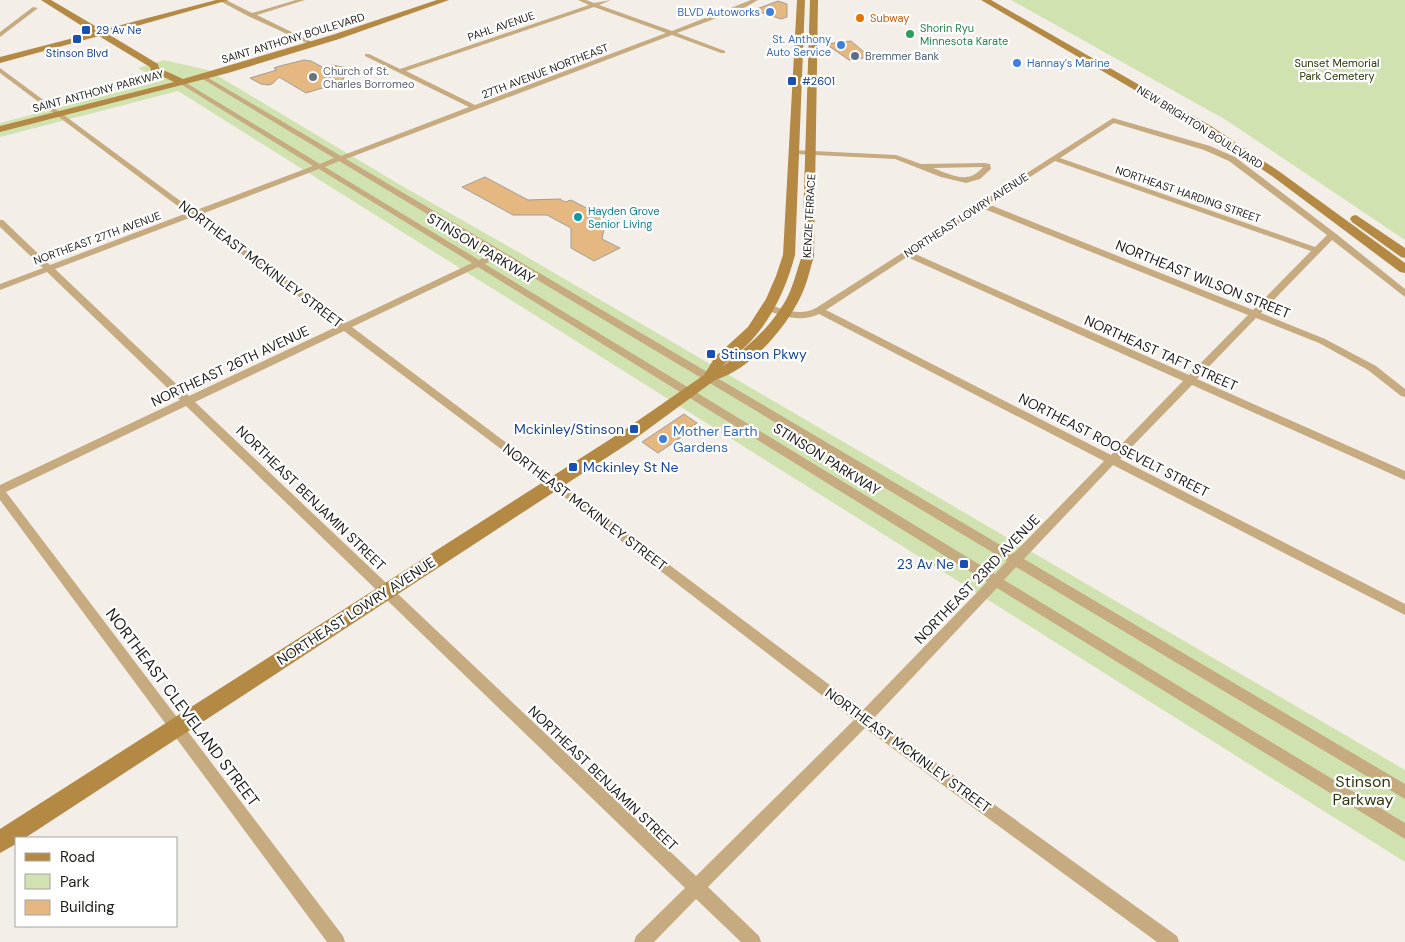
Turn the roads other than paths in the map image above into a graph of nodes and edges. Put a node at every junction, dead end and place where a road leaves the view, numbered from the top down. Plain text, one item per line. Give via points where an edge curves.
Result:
1 (45, 0) edge
2 (223, 0) edge
3 (302, 0) edge
4 (445, 0) edge
5 (582, 0) edge
6 (608, 0) edge
7 (754, 0) edge
8 (801, 0) edge
9 (814, 0) edge
10 (985, 0) edge
11 (1000, 0) edge
12 (595, 4) junction
13 (35, 8) dead end
14 (250, 15) junction
15 (671, 33) junction
16 (101, 34) junction
17 (0, 35) edge
18 (312, 44) junction
19 (723, 52) dead end
20 (367, 55) dead end
21 (0, 60) edge
22 (154, 66) junction
23 (173, 67) dead end
24 (0, 70) edge
25 (400, 71) junction
26 (190, 72) dead end
27 (203, 77) junction
28 (181, 82) junction
29 (476, 108) junction
30 (60, 115) junction
31 (1113, 120) joint
32 (0, 129) edge
33 (795, 152) junction
34 (812, 153) junction
35 (1054, 158) junction
36 (343, 159) junction
37 (921, 166) junction
38 (321, 167) junction
39 (982, 205) junction
40 (194, 214) junction
41 (0, 222) edge
42 (1332, 235) junction
43 (1316, 250) junction
44 (500, 253) junction
45 (906, 253) junction
46 (1405, 254) edge
47 (478, 263) junction
48 (49, 268) junction
49 (1405, 269) edge
50 (0, 287) edge
51 (1405, 294) edge
52 (767, 307) junction
53 (815, 313) junction
54 (784, 314) junction
55 (1254, 314) junction
56 (345, 326) junction
57 (710, 377) junction
58 (1190, 381) junction
59 (690, 392) junction
60 (1405, 394) edge
61 (188, 401) junction
62 (1113, 461) junction
63 (1405, 476) edge
64 (554, 483) junction
65 (0, 491) edge
66 (1016, 560) junction
67 (997, 581) junction
68 (387, 591) junction
69 (1405, 610) edge
70 (864, 718) junction
71 (176, 728) junction
72 (1405, 792) edge
73 (1405, 832) edge
74 (0, 842) edge
75 (696, 888) junction
76 (337, 942) edge
77 (642, 942) edge
78 (753, 942) edge
79 (1171, 942) edge

1 - 16 main road
2 - 14 street
2 - 16 main road
3 - 14 street
4 - 18 main road, SAINT ANTHONY BOULEVARD
5 - 12 street
6 - 12 street, PAHL AVENUE
7 - 15 street, 27TH AVENUE NORTHEAST
8 - 33 main road, KENZIE TERRACE
9 - 34 main road, KENZIE TERRACE
10 - 49 main road, NEW BRIGHTON BOULEVARD via 1207,128 1276,174
11 - 46 main road, NEW BRIGHTON BOULEVARD via 1248,145
12 - 15 street
12 - 25 street, PAHL AVENUE
13 - 17 street
14 - 18 street
15 - 19 street
15 - 29 street, 27TH AVENUE NORTHEAST
16 - 21 main road
16 - 22 main road
18 - 27 main road, SAINT ANTHONY BOULEVARD
20 - 25 street
22 - 23 main road
22 - 28 main road via 154,69
24 - 30 street, NORTHEAST MCKINLEY STREET
25 - 29 street
26 - 27 main road
27 - 28 main road, SAINT ANTHONY PARKWAY
27 - 36 street, STINSON PARKWAY
28 - 30 main road, SAINT ANTHONY PARKWAY
28 - 38 street, STINSON PARKWAY
29 - 36 street, 27TH AVENUE NORTHEAST
30 - 32 main road, SAINT ANTHONY PARKWAY
30 - 40 street, NORTHEAST MCKINLEY STREET
31 - 35 street, NORTHEAST LOWRY AVENUE
31 - 42 street, NEW BRIGHTON BOULEVARD via 1220,153
33 - 34 street
33 - 52 main road, KENZIE TERRACE via 789,255 785,272
34 - 37 street via 896,156
34 - 54 main road, KENZIE TERRACE via 808,256 795,295
35 - 39 street, NORTHEAST LOWRY AVENUE
35 - 43 street, NORTHEAST HARDING STREET
36 - 38 street, NORTHEAST 27TH AVENUE
36 - 44 street, STINSON PARKWAY
37 - 37 street via 984,165 988,169 966,181
38 - 40 street, NORTHEAST 27TH AVENUE
38 - 47 street, STINSON PARKWAY
39 - 45 street, NORTHEAST LOWRY AVENUE
39 - 55 street, NORTHEAST WILSON STREET
40 - 48 street, NORTHEAST 27TH AVENUE
40 - 56 street, NORTHEAST MCKINLEY STREET
41 - 48 street, NORTHEAST BENJAMIN STREET
42 - 43 street, NORTHEAST 23RD AVENUE
42 - 51 street, NEW BRIGHTON BOULEVARD
43 - 55 street, NORTHEAST 23RD AVENUE
44 - 47 street, NORTHEAST 26TH AVENUE
44 - 57 street, STINSON PARKWAY
45 - 53 street, NORTHEAST LOWRY AVENUE
45 - 58 street, NORTHEAST TAFT STREET
47 - 56 street, NORTHEAST 26TH AVENUE
47 - 59 street, STINSON PARKWAY
48 - 50 street, NORTHEAST 27TH AVENUE
48 - 61 street, NORTHEAST BENJAMIN STREET
52 - 54 street
52 - 57 main road, KENZIE TERRACE via 748,337 713,367
53 - 54 street via 801,316
53 - 62 street, NORTHEAST ROOSEVELT STREET
54 - 57 main road, KENZIE TERRACE via 764,340 743,358 724,373
55 - 58 street, NORTHEAST 23RD AVENUE
55 - 60 street, NORTHEAST WILSON STREET via 1348,353
56 - 61 street, NORTHEAST 26TH AVENUE
56 - 64 street, NORTHEAST MCKINLEY STREET
57 - 59 main road, NORTHEAST LOWRY AVENUE
57 - 66 street, STINSON PARKWAY
58 - 62 street, NORTHEAST 23RD AVENUE
58 - 63 street, NORTHEAST TAFT STREET
59 - 64 main road, NORTHEAST LOWRY AVENUE
59 - 67 street, STINSON PARKWAY
61 - 65 street, NORTHEAST 26TH AVENUE
61 - 68 street, NORTHEAST BENJAMIN STREET
62 - 66 street, NORTHEAST 23RD AVENUE
62 - 69 street, NORTHEAST ROOSEVELT STREET
64 - 68 main road, NORTHEAST LOWRY AVENUE
64 - 70 street, NORTHEAST MCKINLEY STREET
65 - 71 street, NORTHEAST CLEVELAND STREET
66 - 67 street, NORTHEAST 23RD AVENUE
66 - 72 street, STINSON PARKWAY
67 - 70 street, NORTHEAST 23RD AVENUE
67 - 73 street, STINSON PARKWAY
68 - 71 main road, NORTHEAST LOWRY AVENUE
68 - 75 street, NORTHEAST BENJAMIN STREET
70 - 75 street, NORTHEAST 23RD AVENUE
70 - 79 street, NORTHEAST MCKINLEY STREET
71 - 74 main road, NORTHEAST LOWRY AVENUE
71 - 76 street, NORTHEAST CLEVELAND STREET
75 - 77 street, NORTHEAST 23RD AVENUE
75 - 78 street, NORTHEAST BENJAMIN STREET

